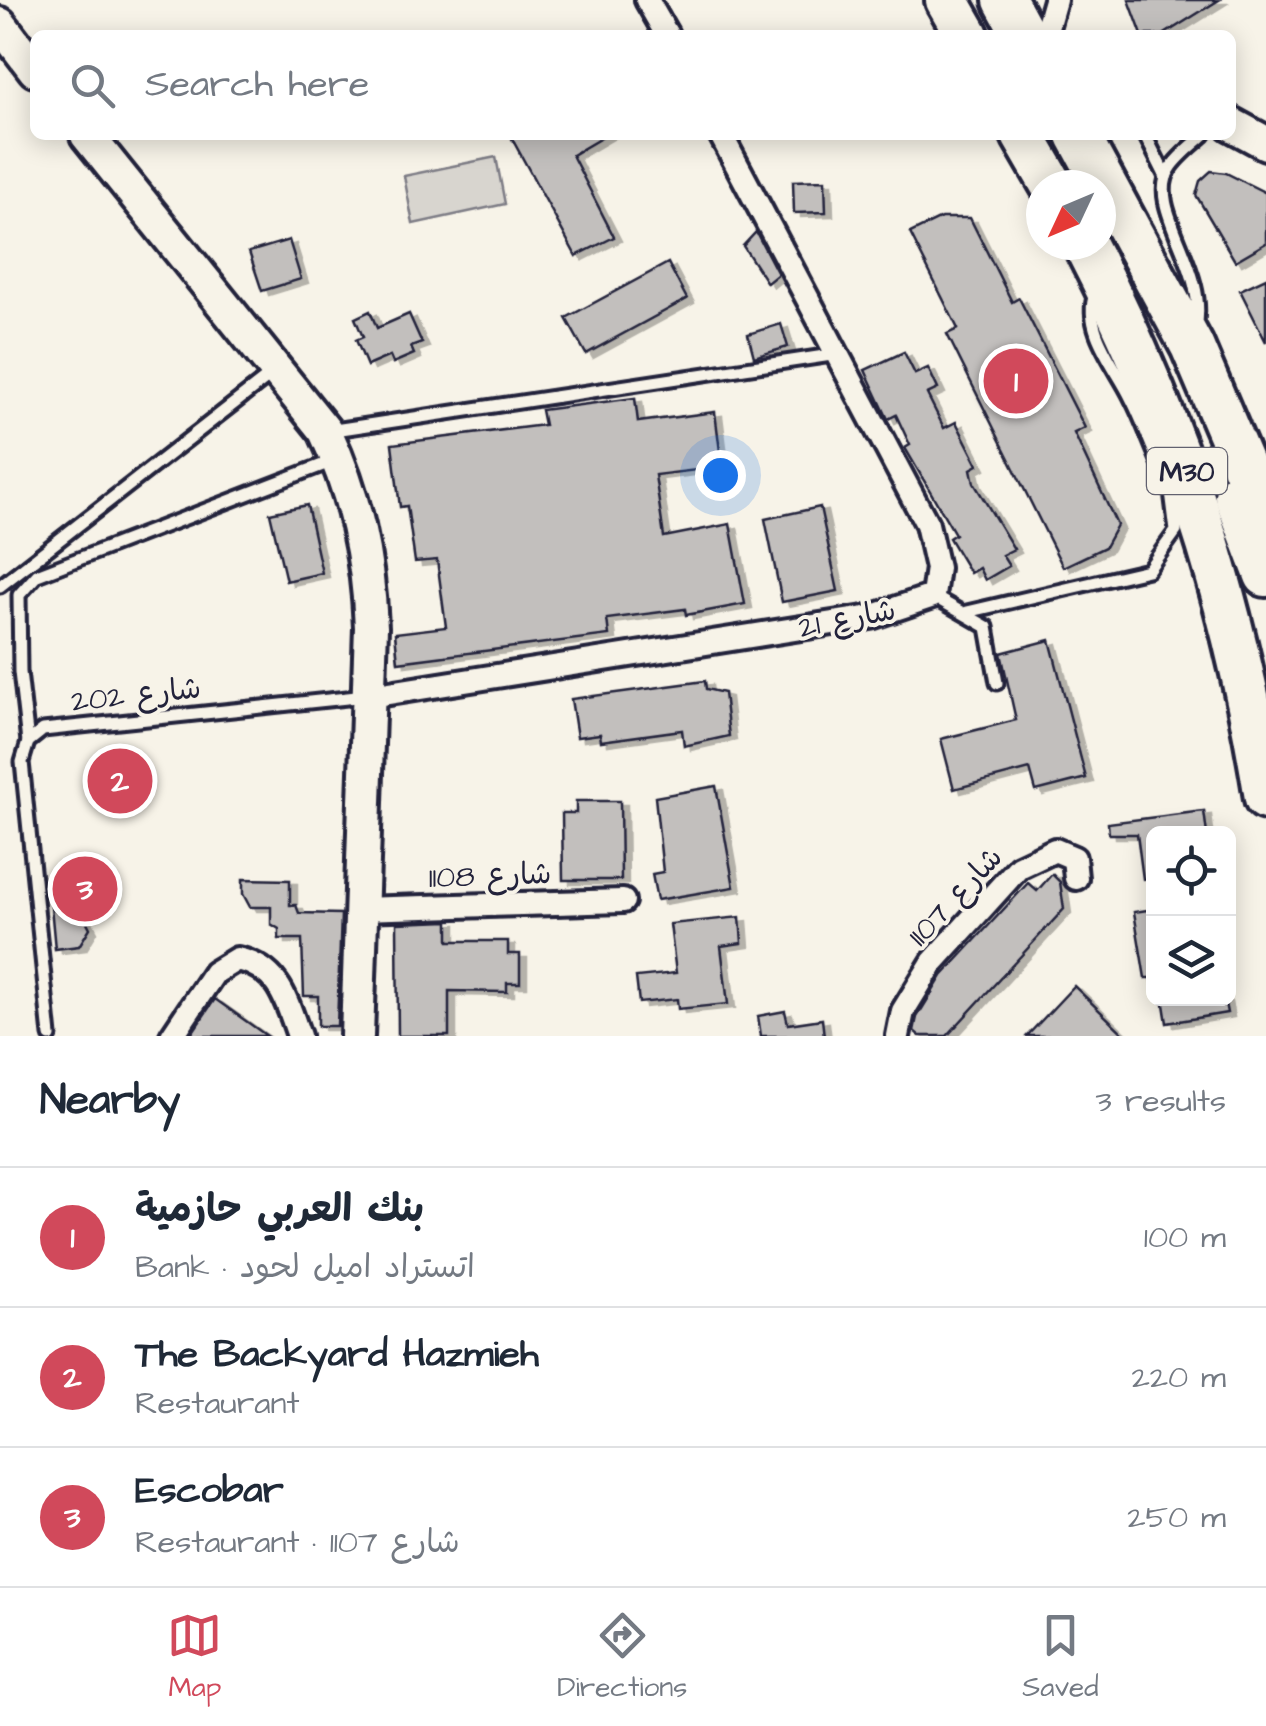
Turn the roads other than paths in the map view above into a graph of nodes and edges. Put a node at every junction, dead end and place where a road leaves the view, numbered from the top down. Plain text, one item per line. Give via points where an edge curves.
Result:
1 (647, 0) edge
2 (947, 0) edge
3 (1005, 0) edge
4 (1055, 0) edge
5 (0, 24) edge
6 (664, 30) edge
7 (964, 30) edge
8 (1021, 30) edge
9 (1046, 30) edge
10 (30, 63) edge
11 (1236, 127) edge
12 (90, 140) edge
13 (724, 140) edge
14 (1026, 140) edge
15 (1081, 140) edge
16 (1148, 140) edge
17 (1199, 140) edge
18 (1266, 143) edge
19 (1043, 170) edge
20 (1166, 177) junction
21 (1091, 260) edge
22 (1093, 260) edge
23 (1095, 260) edge
24 (1192, 346) junction
25 (838, 354) junction
26 (276, 371) junction
27 (1199, 432) junction
28 (331, 445) junction
29 (1266, 520) edge
30 (1266, 576) edge
31 (0, 586) edge
32 (933, 596) junction
33 (967, 612) junction
34 (1266, 636) edge
35 (996, 683) dead end
36 (370, 696) junction
37 (28, 742) junction
38 (1266, 798) edge
39 (1076, 878) dead end
40 (622, 900) dead end
41 (360, 909) junction
42 (50, 1036) edge
43 (172, 1036) edge
44 (300, 1036) edge
45 (358, 1036) edge
46 (898, 1036) edge

1 - 6 street
2 - 7 highway
3 - 8 highway
4 - 9 street
5 - 10 main road
11 - 18 main road
12 - 26 main road
13 - 25 street, شارع 21
14 - 19 highway
15 - 24 highway, M30
16 - 20 lane
17 - 20 lane
20 - 24 lane via 1163,201 1197,282 1200,308
21 - 33 lane via 1091,304 1102,348 1171,492 1176,531 1148,570
22 - 38 highway, M30 via 1167,417 1216,561
23 - 27 highway via 1140,324
24 - 29 highway, M30
25 - 28 lane
25 - 32 street, شارع 21 via 927,524 937,568
26 - 28 main road
26 - 31 lane
27 - 30 highway via 1233,488
27 - 34 highway
28 - 36 main road via 369,575
28 - 37 lane via 37,575 19,596
32 - 33 lane
32 - 36 street, شارع 21 via 871,617
33 - 35 lane via 987,627
36 - 37 lane, شارع 202 via 43,730
36 - 41 main road
37 - 42 lane via 22,762
39 - 46 street, شارع 1107 via 1074,858 1055,850 1019,868 916,983
40 - 41 street, شارع 1108
41 - 45 main road
43 - 44 street via 214,973 237,959 278,981

